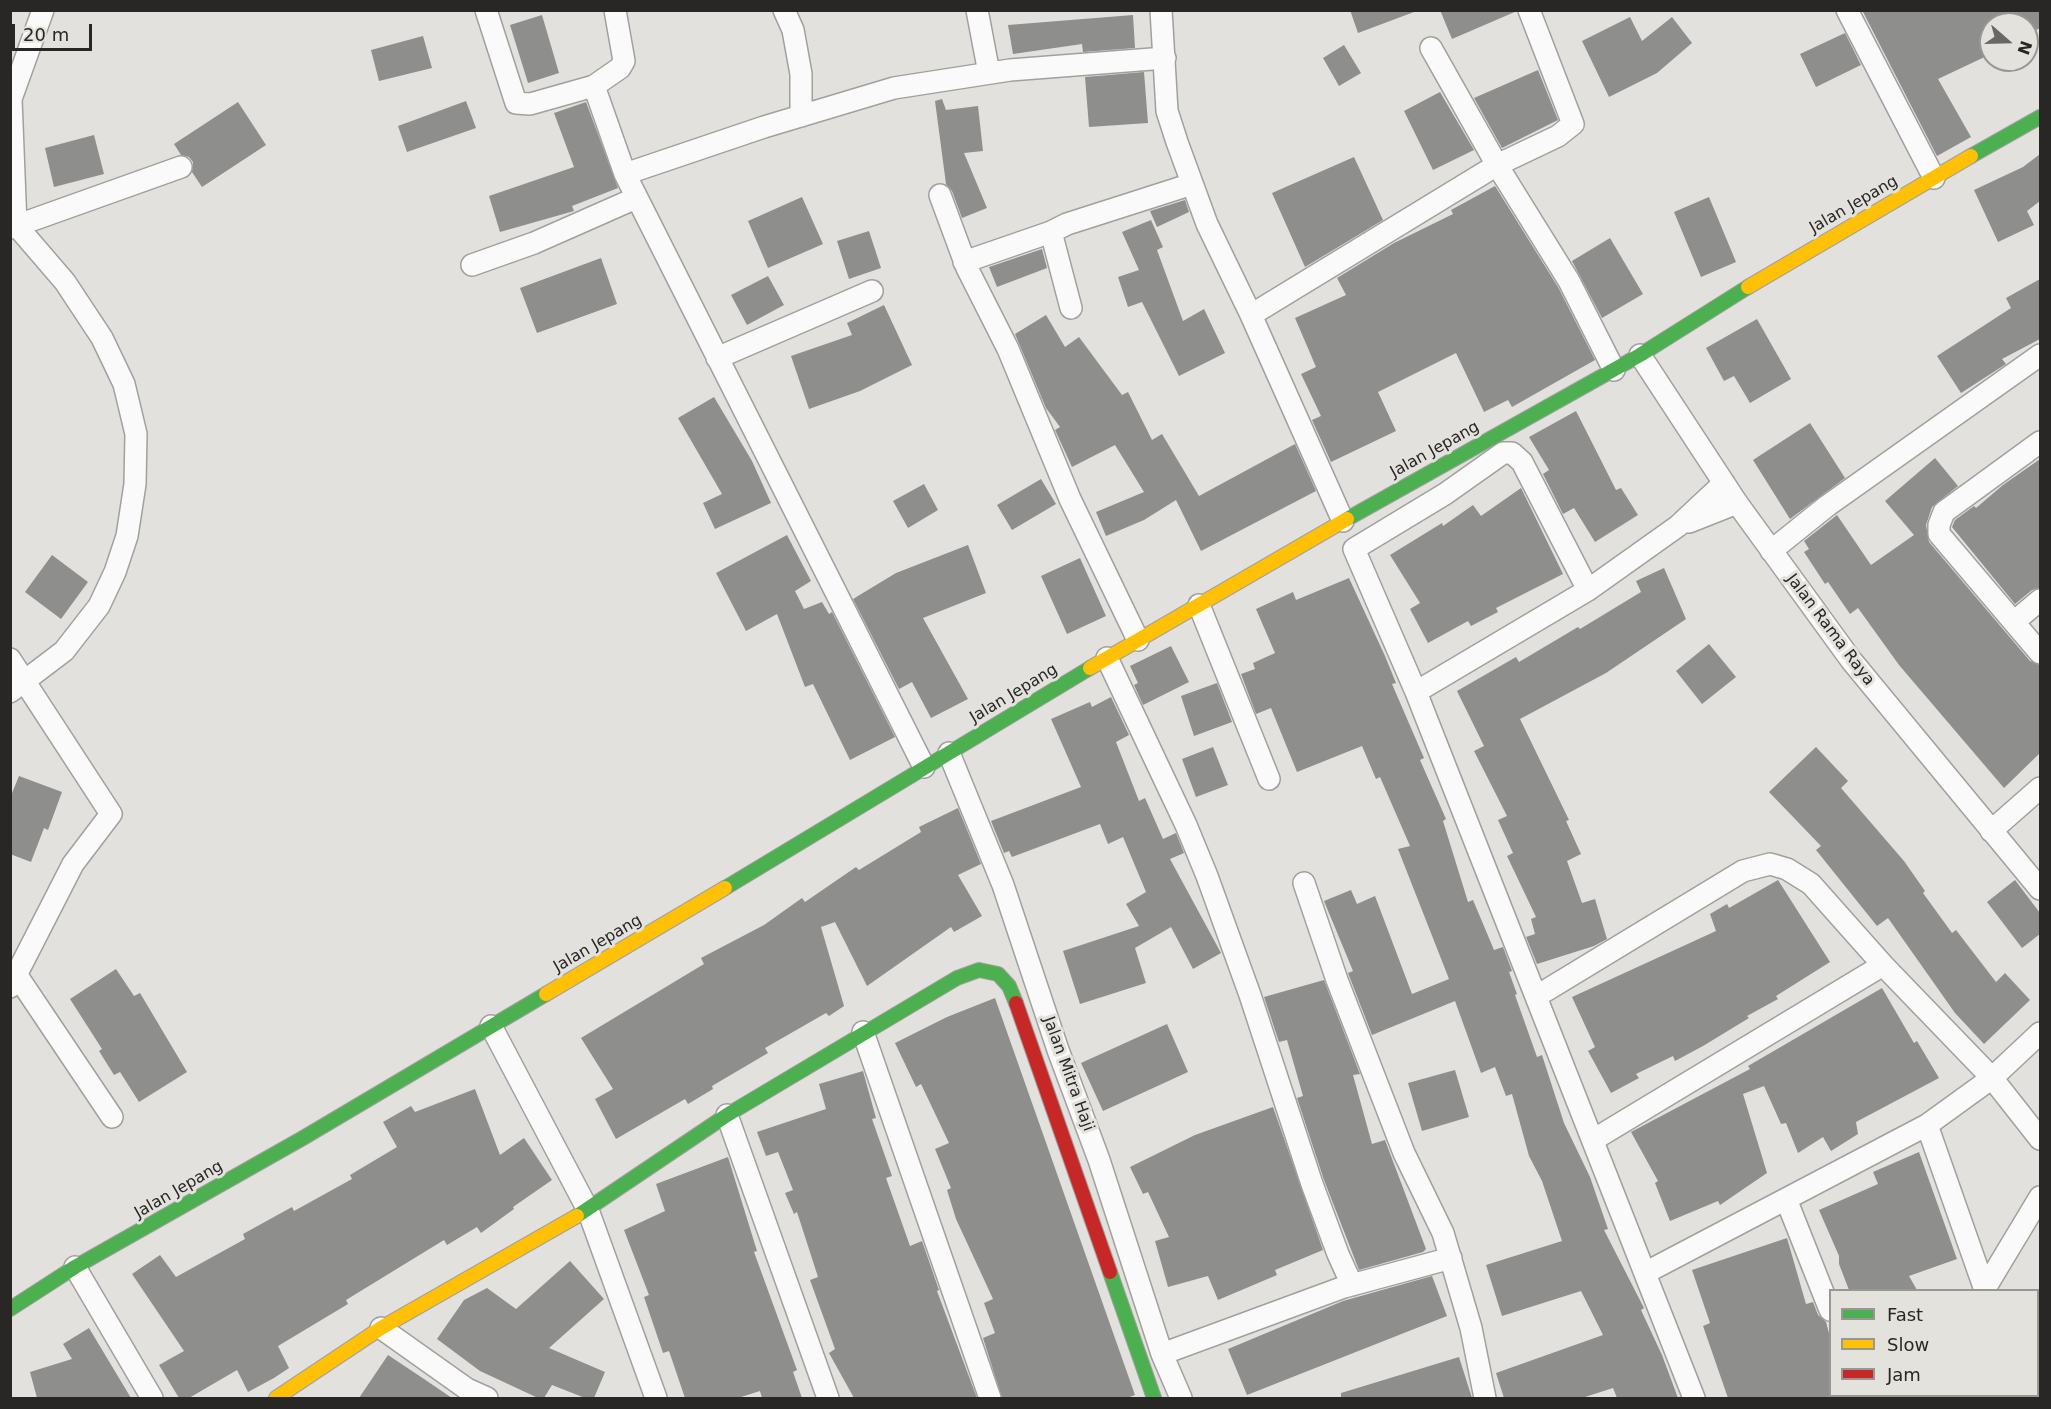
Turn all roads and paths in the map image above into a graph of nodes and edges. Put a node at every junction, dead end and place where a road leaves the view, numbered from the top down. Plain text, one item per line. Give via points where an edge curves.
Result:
1 (43, 10) edge
2 (486, 10) edge
3 (615, 10) edge
4 (784, 10) edge
5 (977, 10) edge
6 (1161, 10) edge
7 (1529, 10) edge
8 (1847, 10) edge
9 (1431, 48) dead end
10 (1165, 58) junction
11 (989, 73) junction
12 (594, 86) junction
13 (801, 116) junction
14 (2040, 117) edge
15 (1497, 165) junction
16 (181, 167) dead end
17 (625, 174) junction
18 (1934, 178) junction
19 (1192, 184) junction
20 (940, 195) dead end
21 (636, 198) junction
22 (14, 227) edge
23 (1051, 232) junction
24 (964, 262) junction
25 (472, 265) dead end
26 (872, 291) dead end
27 (1071, 308) dead end
28 (1251, 315) junction
29 (1640, 355) junction
30 (2040, 355) edge
31 (717, 358) junction
32 (1614, 370) junction
33 (2040, 442) edge
34 (1724, 483) junction
35 (1737, 503) junction
36 (1343, 521) junction
37 (1678, 526) junction
38 (1771, 551) junction
39 (1588, 590) junction
40 (2040, 600) edge
41 (1199, 605) junction
42 (2015, 621) junction
43 (1138, 640) junction
44 (2040, 653) edge
45 (1107, 658) junction
46 (10, 659) edge
47 (17, 686) edge
48 (1416, 692) junction
49 (949, 753) junction
50 (924, 767) junction
51 (1269, 779) dead end
52 (2040, 788) edge
53 (1991, 831) junction
54 (1304, 883) dead end
55 (2040, 889) edge
56 (1883, 965) junction
57 (14, 982) edge
58 (1537, 996) junction
59 (491, 1026) junction
60 (863, 1032) junction
61 (2040, 1033) edge
62 (1992, 1078) junction
63 (727, 1115) junction
64 (112, 1117) dead end
65 (1927, 1125) junction
66 (2040, 1139) edge
67 (1593, 1140) junction
68 (2040, 1197) edge
69 (1786, 1199) junction
70 (588, 1210) junction
71 (1450, 1258) junction
72 (75, 1267) junction
73 (1645, 1273) junction
74 (1352, 1284) junction
75 (1985, 1289) edge
76 (1986, 1289) edge
77 (1829, 1307) edge
78 (10, 1309) edge
79 (381, 1328) junction
80 (1162, 1354) junction
81 (152, 1398) edge
82 (276, 1398) edge
83 (487, 1398) edge
84 (656, 1398) edge
85 (828, 1398) edge
86 (990, 1398) edge
87 (1154, 1398) edge
88 (1181, 1398) edge
89 (1485, 1398) edge
90 (1694, 1398) edge

1 - 22 street via 11,99
2 - 12 street via 516,103 530,104
3 - 12 street via 624,61
4 - 13 street via 793,30 801,74
5 - 11 street
6 - 10 street
7 - 15 street via 1573,124 1558,136
8 - 18 street
9 - 15 street
10 - 11 street
10 - 19 street via 1167,111
11 - 13 street via 894,88
12 - 17 street
13 - 17 street
14 - 18 street, Jalan Jepang
15 - 28 street
15 - 32 street via 1569,280
16 - 22 street
17 - 21 street
18 - 29 street, Jalan Jepang via 1791,260
19 - 23 street
19 - 28 street
20 - 24 street
21 - 25 street via 534,243
21 - 31 street
22 - 47 street via 65,282 102,338 124,384 136,434 135,484 126,536 99,606 64,651
23 - 24 street
23 - 27 street
24 - 43 street via 1008,349 1070,499
26 - 31 street
28 - 36 street
29 - 32 street, Jalan Jepang
29 - 34 street, Jalan Rama Raya
30 - 38 street via 1827,506
31 - 50 street
32 - 36 street, Jalan Jepang
33 - 42 street via 1944,512 1939,525 1939,534
34 - 35 street, Jalan Rama Raya
34 - 37 street
35 - 37 street
35 - 38 street, Jalan Rama Raya
36 - 41 street, Jalan Jepang
37 - 39 street
38 - 53 street, Jalan Rama Raya via 1851,660
39 - 48 street
39 - 48 street via 1522,462 1512,453 1503,453 1445,494 1354,549
40 - 42 street
41 - 43 street, Jalan Jepang
41 - 51 street
42 - 44 street
43 - 45 street, Jalan Jepang
45 - 49 street, Jalan Jepang
45 - 74 street via 1207,876 1251,995 1312,1184
46 - 47 street
47 - 57 street via 111,814 73,864
48 - 58 street
49 - 50 street, Jalan Jepang
49 - 80 street, Jalan Mitra Haji via 1029,958
50 - 59 street, Jalan Jepang
52 - 53 street
53 - 55 street, Jalan Rama Raya
54 - 71 street via 1404,1153 1443,1233
56 - 58 street via 1811,884 1770,864 1743,871
56 - 62 street
56 - 67 street
57 - 64 street
58 - 67 street
59 - 70 street
59 - 72 street, Jalan Jepang
60 - 63 street
60 - 86 street
60 - 87 street via 957,978 979,970 998,974 1009,986
61 - 62 street
62 - 65 street
62 - 66 street
63 - 70 street
63 - 85 street
65 - 69 street
65 - 75 street
67 - 73 street
68 - 76 street
69 - 73 street
69 - 77 street
70 - 79 street
70 - 84 street
71 - 74 street
71 - 89 street via 1471,1328
72 - 78 street, Jalan Jepang
72 - 81 street
73 - 90 street
74 - 80 street
79 - 82 street
79 - 83 street via 467,1389
80 - 88 street, Jalan Mitra Haji

